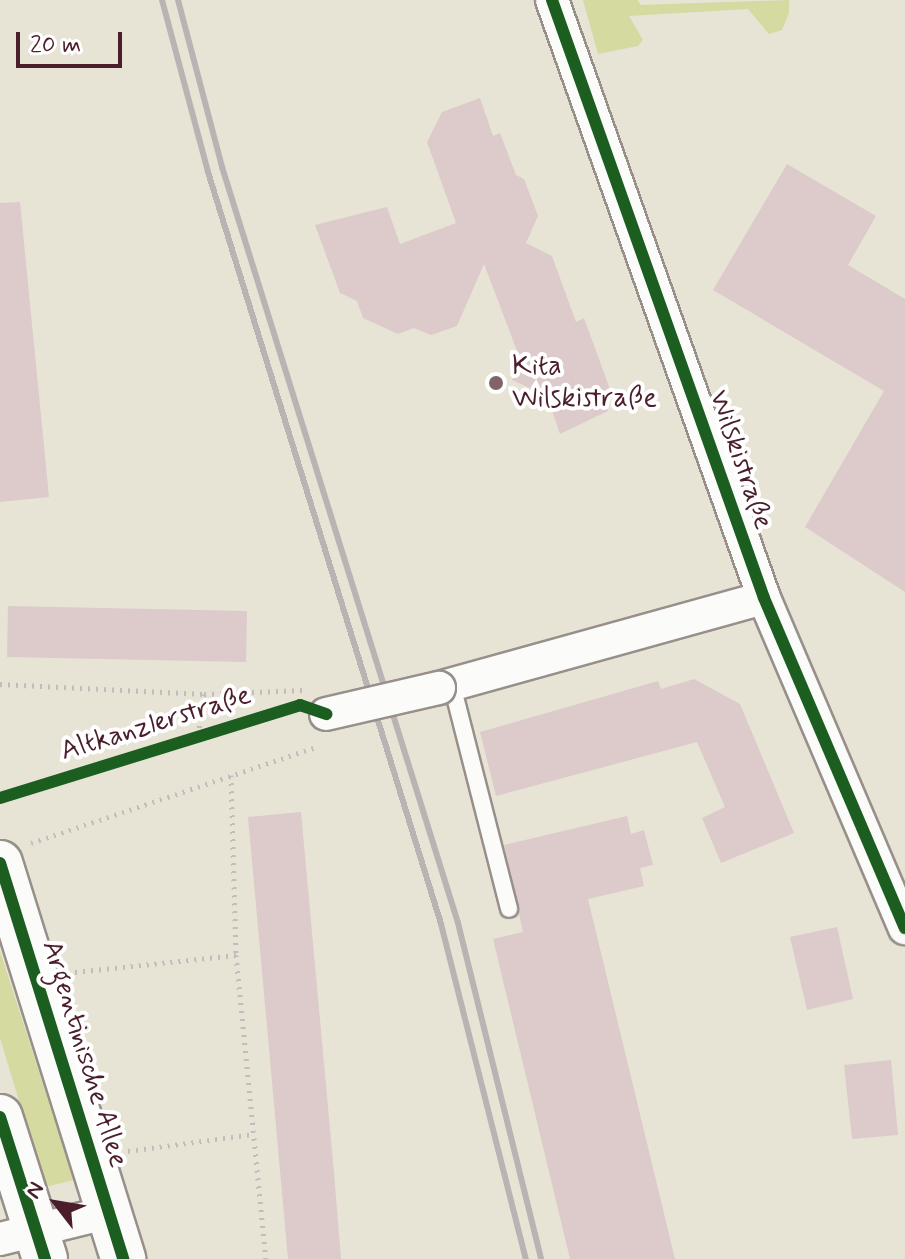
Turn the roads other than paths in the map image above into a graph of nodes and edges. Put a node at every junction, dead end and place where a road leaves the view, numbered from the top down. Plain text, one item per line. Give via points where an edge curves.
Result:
1 (552, 0) edge
2 (764, 598) junction
3 (446, 686) junction
4 (317, 702) road end
5 (15, 853) edge
6 (509, 909) dead end
7 (905, 928) edge
8 (0, 1117) edge
9 (106, 1213) junction
10 (27, 1244) edge
11 (123, 1259) edge

1 - 2 street, Wilskistraße
2 - 3 street
2 - 7 street, Wilskistraße
3 - 4 street, bridge
3 - 6 lane
5 - 9 main road, Argentinische Allee
8 - 10 main road
9 - 10 street
9 - 11 main road, Argentinische Allee

